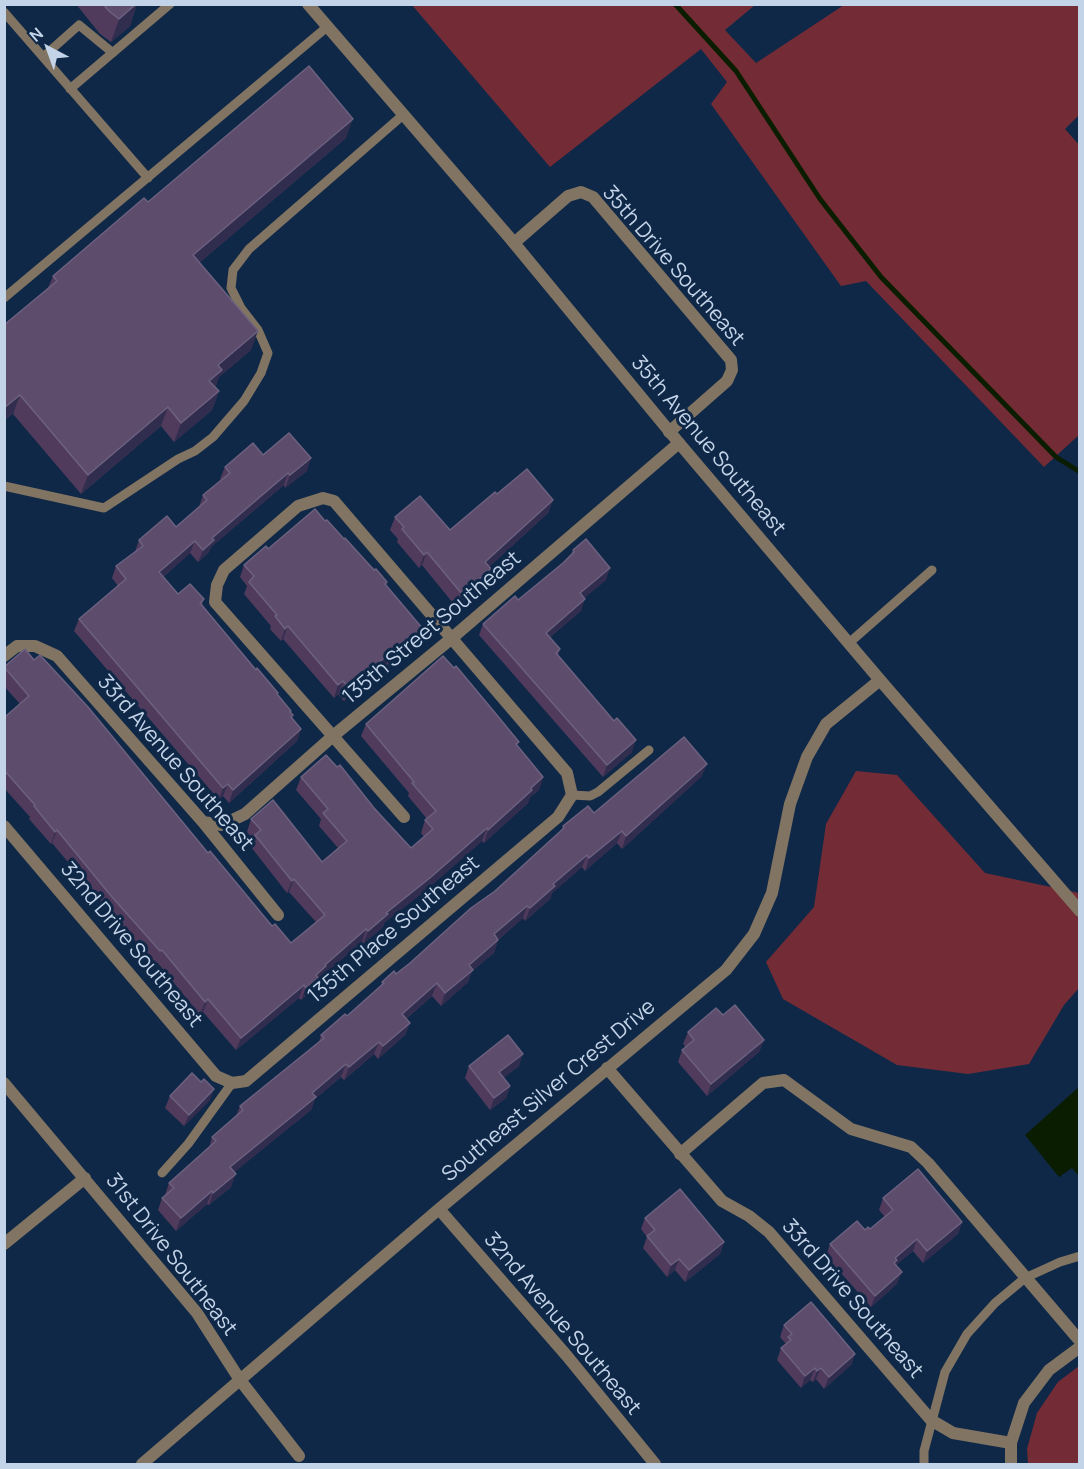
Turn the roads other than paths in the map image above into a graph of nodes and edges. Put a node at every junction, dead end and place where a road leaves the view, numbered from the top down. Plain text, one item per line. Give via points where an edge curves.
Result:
1 (170, 4) edge
2 (308, 4) edge
3 (5, 15) edge
4 (327, 27) junction
5 (113, 53) junction
6 (43, 57) junction
7 (70, 89) junction
8 (403, 115) junction
9 (148, 178) junction
10 (514, 243) junction
11 (4, 298) edge
12 (669, 432) junction
13 (679, 443) junction
14 (4, 486) edge
15 (932, 570) dead end
16 (452, 638) junction
17 (849, 643) junction
18 (4, 656) edge
19 (880, 680) junction
20 (333, 736) junction
21 (649, 750) dead end
22 (572, 795) junction
23 (404, 817) dead end
24 (203, 822) junction
25 (4, 826) edge
26 (1080, 911) edge
27 (278, 915) dead end
28 (607, 1068) junction
29 (4, 1083) edge
30 (232, 1083) junction
31 (681, 1154) junction
32 (162, 1173) dead end
33 (85, 1178) junction
34 (438, 1209) junction
35 (4, 1244) edge
36 (1080, 1257) edge
37 (1025, 1278) junction
38 (1080, 1341) edge
39 (1080, 1347) edge
40 (240, 1380) junction
41 (931, 1420) junction
42 (1011, 1443) junction
43 (299, 1456) dead end
44 (142, 1464) edge
45 (655, 1464) edge
46 (924, 1464) edge
47 (1011, 1464) edge

1 - 5 lane
2 - 4 street, 35th Avenue Southeast
3 - 6 lane
4 - 8 street, 35th Avenue Southeast
4 - 9 lane
5 - 6 lane via 79,25
5 - 7 lane
6 - 7 lane
7 - 9 lane
8 - 10 street, 35th Avenue Southeast
8 - 14 lane via 249,249 233,270 231,288 268,352 244,401 213,437 104,508
9 - 11 lane
10 - 12 street, 35th Avenue Southeast
10 - 12 street, 35th Drive Southeast via 568,196 581,192 593,197 731,360 727,381
12 - 13 street, 35th Avenue Southeast
13 - 16 street, 135th Street Southeast
13 - 17 street, 35th Avenue Southeast
15 - 17 lane
16 - 20 street, 135th Street Southeast
16 - 20 street via 334,501 323,498 298,506 224,570 215,602
16 - 22 street via 567,773
17 - 19 street, 35th Avenue Southeast
18 - 24 street, 33rd Avenue Southeast via 17,646 35,646 57,656
19 - 26 street, 35th Avenue Southeast
19 - 28 street, Southeast Silver Crest Drive via 826,724 807,758 790,804 772,893 754,934 726,970
20 - 23 street
20 - 24 street, 135th Street Southeast via 245,814 222,825
21 - 22 lane via 598,792 590,796
22 - 30 street, 135th Place Southeast via 558,817 406,946 246,1081
24 - 27 street, 33rd Avenue Southeast
25 - 30 street, 32nd Drive Southeast via 216,1076
28 - 31 street, 33rd Drive Southeast
28 - 34 street, Southeast Silver Crest Drive
29 - 33 street, 31st Drive Southeast
30 - 32 lane
31 - 37 street via 763,1083 784,1080 851,1129 911,1147
31 - 41 street, 33rd Drive Southeast via 722,1201 769,1232
33 - 35 street
33 - 40 street, 31st Drive Southeast via 196,1312
34 - 40 street, Southeast Silver Crest Drive
34 - 45 street, 32nd Avenue Southeast
36 - 37 lane
37 - 38 street
37 - 41 lane via 967,1334 945,1372
39 - 42 street via 1049,1370 1024,1403
40 - 43 street, 31st Drive Southeast
40 - 44 street, Southeast Silver Crest Drive
41 - 42 street, 33rd Drive Southeast via 952,1433
41 - 46 lane
42 - 47 street

